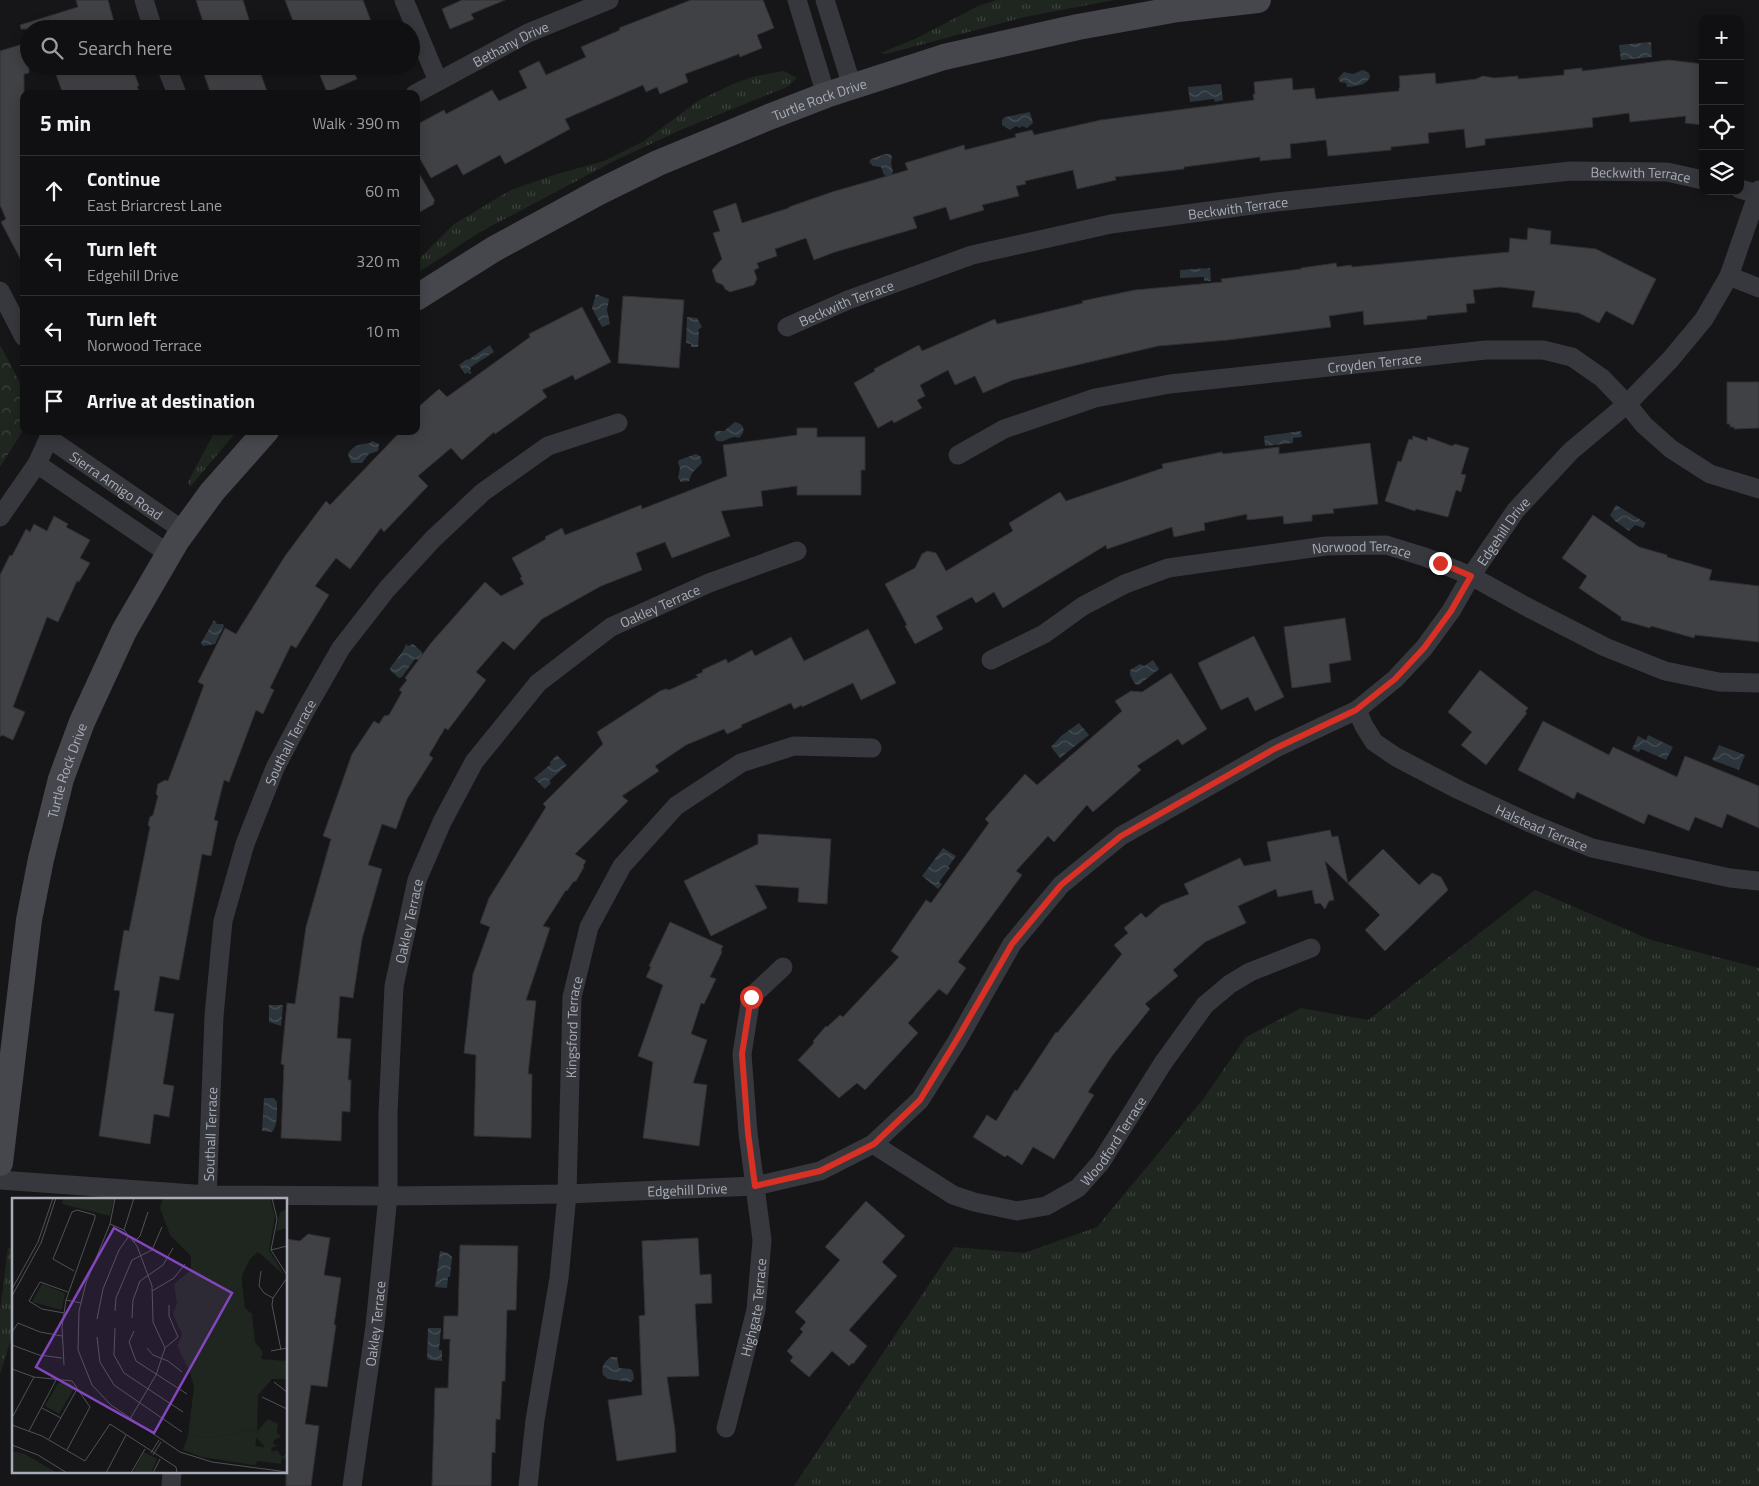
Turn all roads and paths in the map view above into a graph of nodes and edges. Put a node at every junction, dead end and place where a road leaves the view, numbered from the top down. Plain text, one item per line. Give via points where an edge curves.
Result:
1 (144, 0) edge
2 (404, 0) edge
3 (609, 0) edge
4 (797, 0) edge
5 (825, 0) edge
6 (1258, 0) edge
7 (150, 20) edge
8 (412, 20) edge
9 (420, 38) edge
10 (170, 75) edge
11 (438, 81) junction
12 (852, 86) junction
13 (175, 90) edge
14 (420, 91) edge
15 (826, 95) junction
16 (1699, 179) edge
17 (1752, 191) edge
18 (1729, 276) junction
19 (1759, 288) edge
20 (0, 291) edge
21 (420, 296) edge
22 (787, 327) dead end
23 (20, 329) edge
24 (1627, 404) junction
25 (618, 423) dead end
26 (51, 435) edge
27 (262, 435) edge
28 (958, 456) dead end
29 (37, 464) junction
30 (1759, 489) edge
31 (1, 513) edge
32 (184, 531) junction
33 (797, 551) dead end
34 (168, 554) junction
35 (1471, 576) junction
36 (991, 660) dead end
37 (1759, 683) edge
38 (1356, 710) junction
39 (872, 748) dead end
40 (1759, 880) edge
41 (1311, 948) dead end
42 (783, 967) dead end
43 (874, 1144) junction
44 (0, 1162) edge
45 (0, 1180) edge
46 (755, 1186) junction
47 (568, 1194) junction
48 (388, 1196) junction
49 (208, 1198) edge
50 (726, 1428) dead end
51 (352, 1486) edge
52 (528, 1486) edge

1 - 7 street
2 - 8 street
3 - 11 street, Bethany Drive via 528,33
4 - 15 street
5 - 12 street
6 - 12 street, Turtle Rock Drive via 1078,27 944,57
9 - 11 street
10 - 13 street
11 - 14 street, Bethany Drive
12 - 15 street, Turtle Rock Drive
15 - 21 street, Turtle Rock Drive via 658,163 494,250
16 - 22 street, Beckwith Terrace via 1667,172 1571,172 1276,202 1111,224 972,255 848,300
17 - 18 street, Edgehill Drive
18 - 19 street
18 - 24 street, Edgehill Drive via 1704,318 1670,360
20 - 23 street
24 - 28 street, Croyden Terrace via 1602,378 1572,357 1543,350 1486,350 1179,383 1095,398 1004,429
24 - 30 street, Croyden Terrace via 1644,426 1710,474
24 - 35 street, Edgehill Drive via 1572,451 1516,510
25 - 49 street, Southall Terrace via 548,446 483,492 387,589 341,648 305,710 275,768 245,844 223,921 214,1016
26 - 29 street
26 - 32 street, Sierra Amigo Road
27 - 32 street, Turtle Rock Drive via 212,492
29 - 31 street
29 - 34 street, Sierra Amigo Road
32 - 34 street, Turtle Rock Drive
33 - 48 street, Oakley Terrace via 709,583 611,627 538,683 474,762 442,822 417,880 394,986
34 - 44 street, Turtle Rock Drive via 124,631 82,722 61,779 29,920
35 - 36 street, Norwood Terrace via 1386,545 1326,546 1168,568 1124,584 1083,606 1044,634
35 - 37 street, Norwood Terrace via 1606,647 1665,671 1719,682
35 - 38 street, Edgehill Drive via 1424,648 1395,679
38 - 40 street, Halstead Terrace via 1374,742 1396,757 1530,823 1592,848 1730,878
38 - 43 street, Edgehill Drive via 1276,748 1121,836 1061,885 1012,944 920,1100
39 - 47 street, Kingsford Terrace via 794,746 741,763 676,806 622,866 590,927 572,997
41 - 43 street, Woodford Terrace via 1250,972 1205,1005 1163,1063 1101,1162 1078,1188 1046,1206 1017,1211 953,1195
42 - 46 street, Highgate Terrace via 751,997 742,1054
43 - 46 street, Edgehill Drive via 820,1171
45 - 49 street, Edgehill Drive
46 - 47 street, Edgehill Drive
46 - 50 street, Highgate Terrace via 762,1240 756,1310
47 - 48 street, Edgehill Drive
47 - 52 street, Kingsford Terrace
48 - 49 street, Edgehill Drive
48 - 51 street, Oakley Terrace via 375,1326

